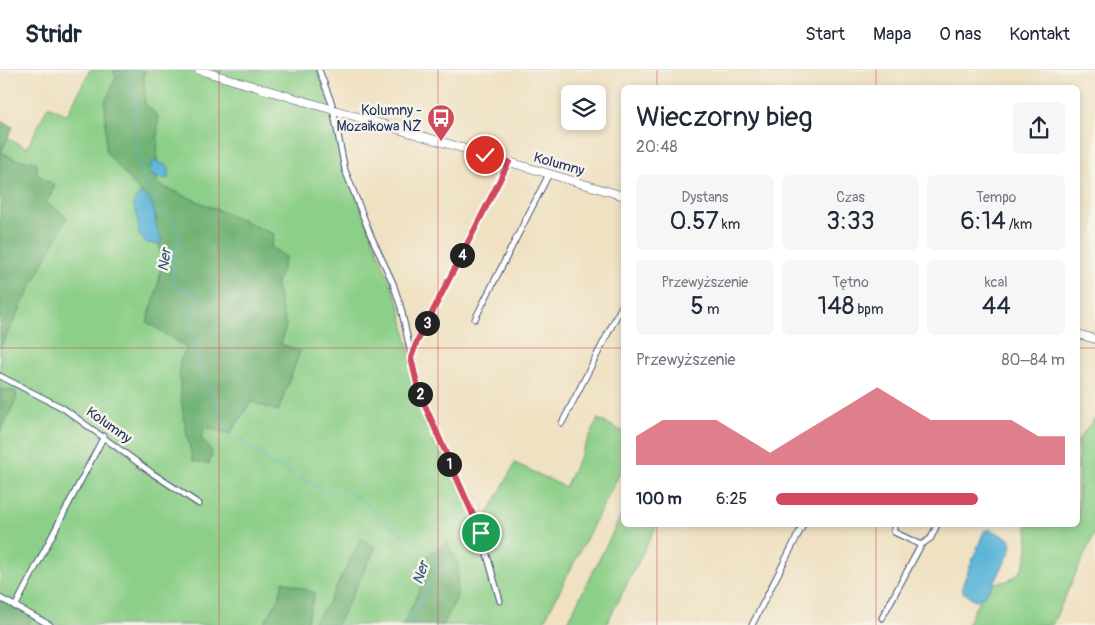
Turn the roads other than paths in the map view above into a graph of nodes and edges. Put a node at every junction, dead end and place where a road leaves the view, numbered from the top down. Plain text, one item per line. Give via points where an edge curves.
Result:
1 (199, 70) edge
2 (319, 70) edge
3 (333, 110) junction
4 (509, 162) junction
5 (549, 174) junction
6 (621, 195) edge
7 (621, 308) edge
8 (475, 319) dead end
9 (1080, 335) edge
10 (1095, 339) edge
11 (411, 358) junction
12 (0, 376) edge
13 (562, 423) dead end
14 (104, 436) junction
15 (199, 504) dead end
16 (802, 527) edge
17 (894, 527) edge
18 (936, 527) edge
19 (921, 545) junction
20 (0, 598) edge
21 (500, 602) dead end
22 (15, 606) junction
23 (882, 618) dead end
24 (50, 625) edge
25 (752, 625) edge

1 - 3 street, Kolumny
2 - 3 street
3 - 4 street, Kolumny
3 - 11 street via 346,170 393,284
4 - 5 street, Kolumny
4 - 11 street
5 - 6 street, Kolumny
5 - 8 street
7 - 13 street
9 - 10 street
11 - 21 street via 420,397 481,533
12 - 14 street, Kolumny via 63,408
14 - 15 street, Kolumny
14 - 22 street
16 - 25 street
17 - 19 street via 894,532
18 - 19 street via 931,538
19 - 23 street
20 - 22 street
22 - 24 street

